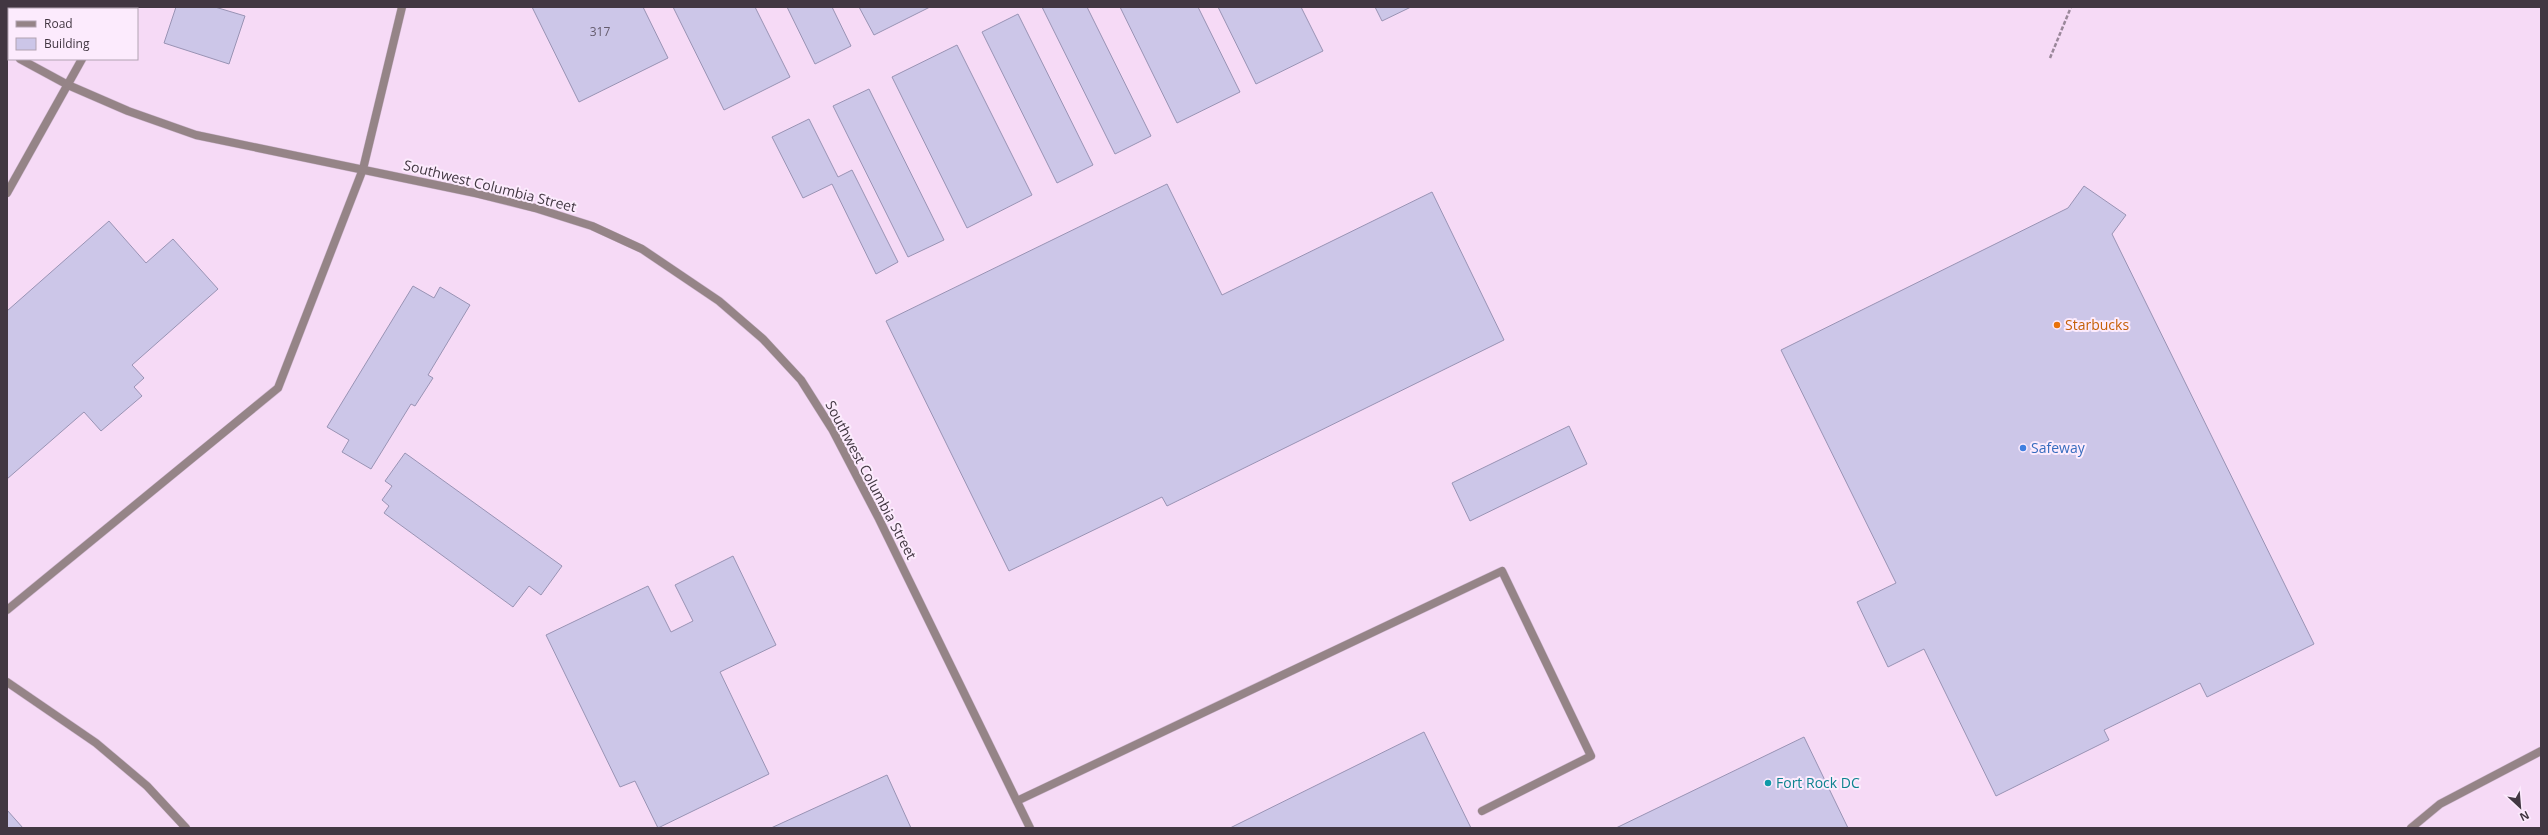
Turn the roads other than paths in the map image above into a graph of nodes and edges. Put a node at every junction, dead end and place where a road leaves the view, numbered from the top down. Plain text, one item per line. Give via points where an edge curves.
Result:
1 (402, 7) edge
2 (22, 60) edge
3 (81, 60) edge
4 (68, 85) junction
5 (363, 168) junction
6 (7, 193) edge
7 (7, 610) edge
8 (7, 682) edge
9 (2541, 750) edge
10 (1017, 801) junction
11 (1482, 811) dead end
12 (186, 828) edge
13 (1030, 828) edge
14 (2411, 828) edge

1 - 5 street
2 - 4 street, Southwest Columbia Street
3 - 4 street
4 - 5 street, Southwest Columbia Street via 128,111 196,135
4 - 6 street
5 - 7 street via 278,388
5 - 10 street, Southwest Columbia Street via 520,204 592,226 642,249 719,301 763,339 801,380 832,429 883,526
8 - 12 street via 96,743 147,786
9 - 14 street via 2440,804
10 - 11 street via 1502,571 1592,756
10 - 13 street, Southwest Columbia Street

